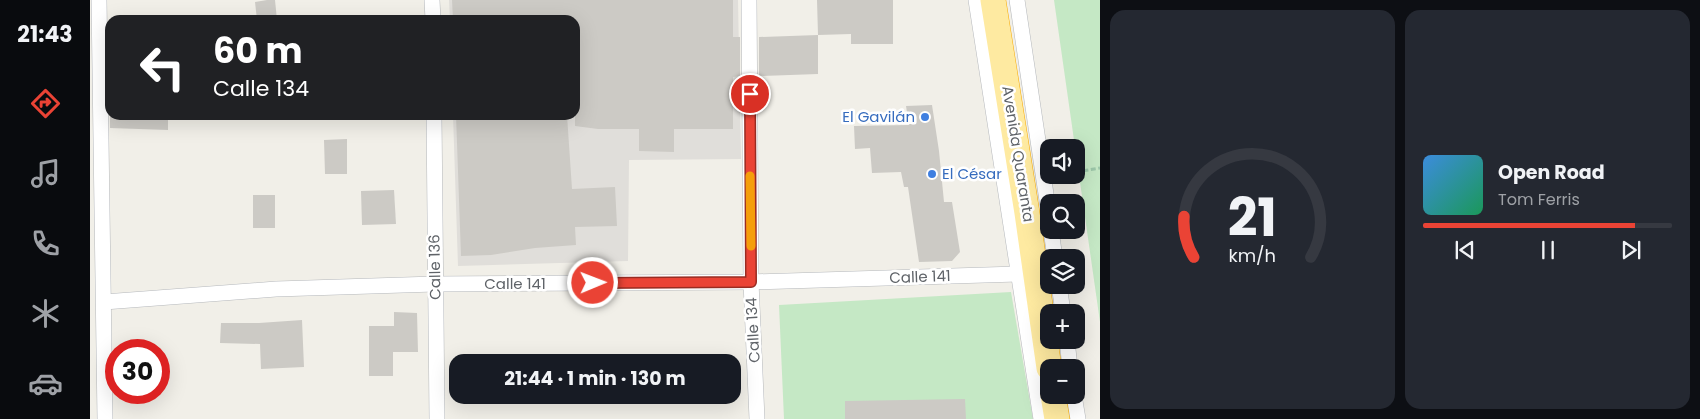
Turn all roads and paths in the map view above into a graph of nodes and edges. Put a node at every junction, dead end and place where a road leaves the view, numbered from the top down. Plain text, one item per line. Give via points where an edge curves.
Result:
1 (99, 0) edge
2 (432, 0) edge
3 (749, 0) edge
4 (976, 0) edge
5 (994, 0) edge
6 (1017, 0) edge
7 (433, 15) edge
8 (95, 19) edge
9 (434, 120) edge
10 (1100, 168) edge
11 (1085, 170) edge
12 (1013, 183) junction
13 (1046, 194) edge
14 (1018, 274) junction
15 (751, 282) junction
16 (436, 284) junction
17 (99, 312) edge
18 (1047, 359) edge
19 (1054, 404) edge
20 (1076, 404) edge
21 (105, 419) edge
22 (437, 419) edge
23 (757, 419) edge
24 (1041, 419) edge
25 (1057, 419) edge
26 (1078, 419) edge

1 - 8 street
2 - 7 street
3 - 15 street, Calle 134
4 - 12 street
5 - 12 highway, Avenida Quaranta
6 - 13 street
8 - 17 street
9 - 16 street, Calle 136
10 - 11 path
12 - 14 street
12 - 18 highway, Avenida Quaranta
14 - 15 street, Calle 141
14 - 24 street
15 - 16 street, Calle 141
15 - 23 street, Calle 134
16 - 17 street, Calle 141 via 276,289
16 - 22 street, Calle 136
17 - 21 street
19 - 25 highway
20 - 26 street

